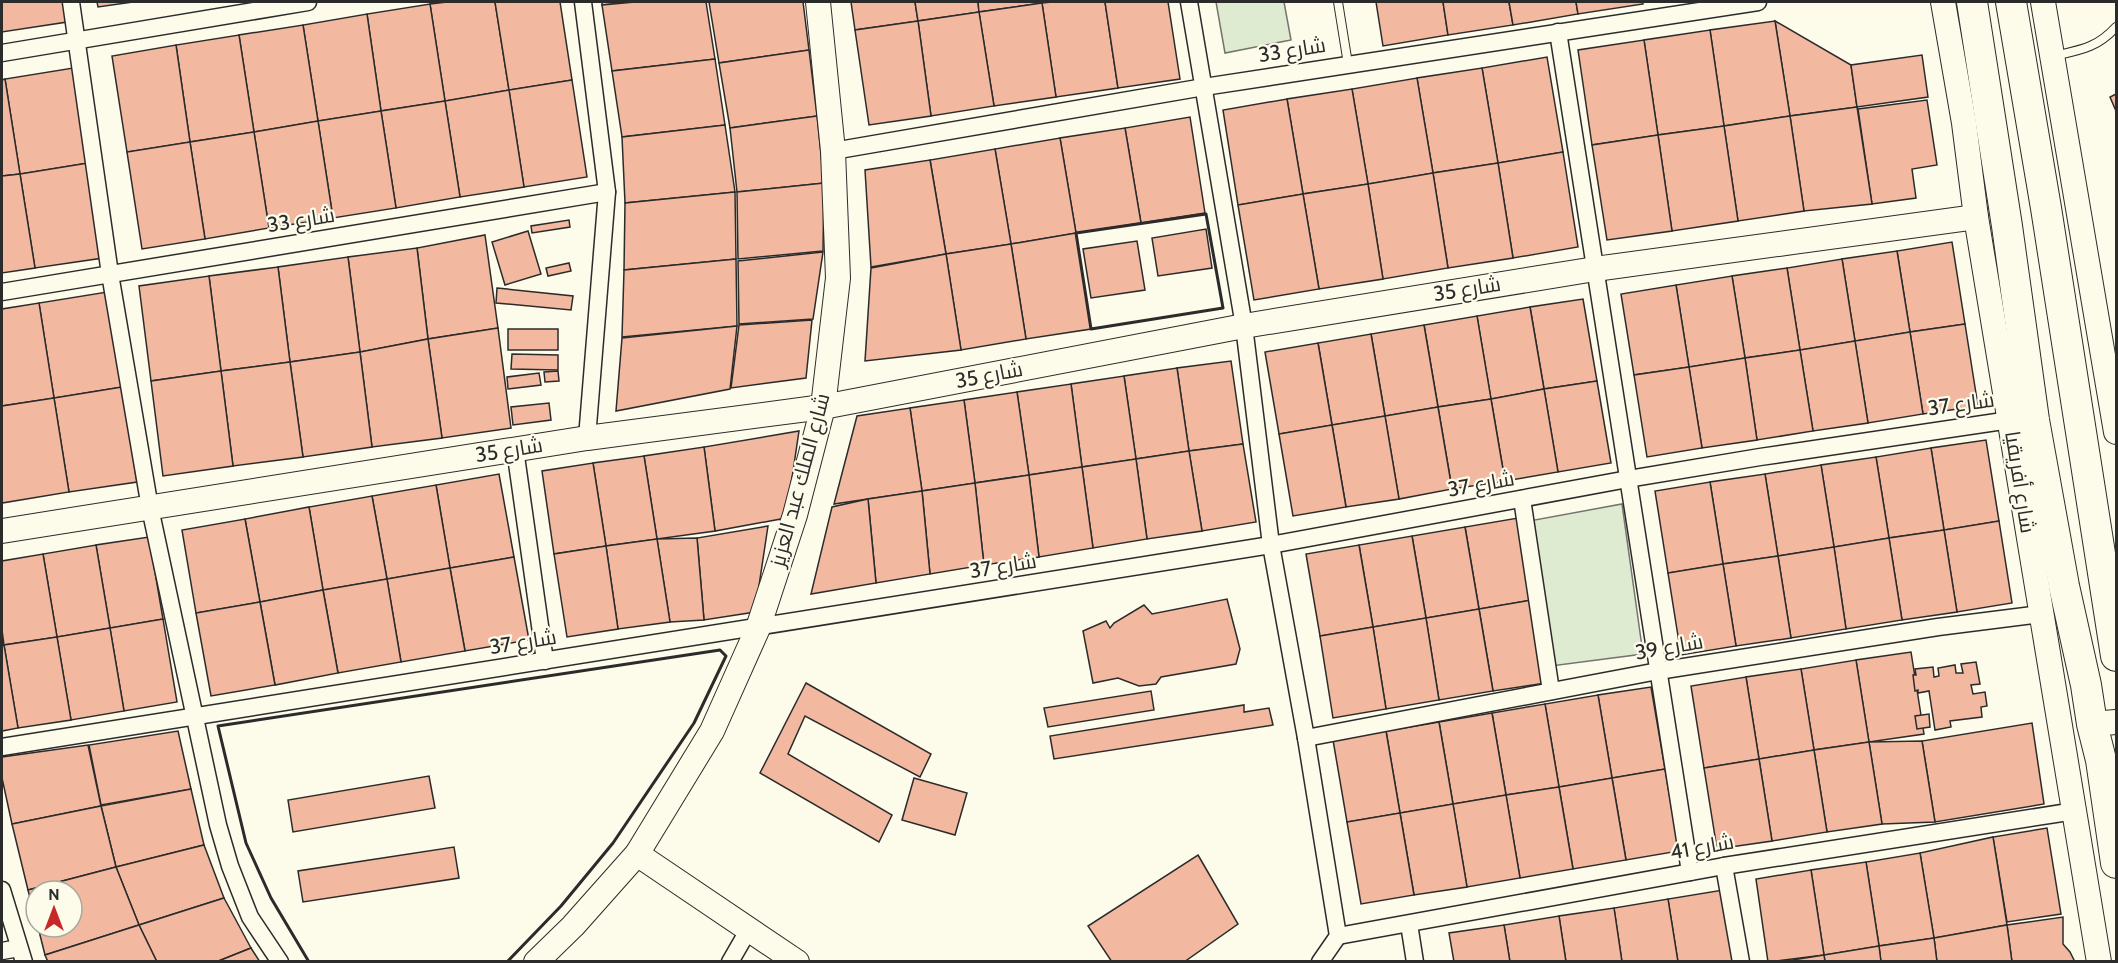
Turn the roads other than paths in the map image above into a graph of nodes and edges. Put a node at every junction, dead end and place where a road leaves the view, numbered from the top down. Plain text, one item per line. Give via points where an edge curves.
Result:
1 (71, 2) edge
2 (308, 2) edge
3 (583, 2) edge
4 (818, 2) edge
5 (1189, 2) edge
6 (1338, 2) edge
7 (1758, 2) edge
8 (1943, 2) edge
9 (1972, 2) edge
10 (2011, 2) edge
11 (2043, 2) edge
12 (2116, 27) edge
13 (1558, 32) junction
14 (77, 40) junction
15 (2, 52) edge
16 (2053, 56) junction
17 (1348, 64) junction
18 (1204, 87) junction
19 (833, 151) junction
20 (607, 192) junction
21 (1976, 217) junction
22 (1595, 269) junction
23 (110, 274) junction
24 (2, 292) edge
25 (1244, 326) junction
26 (823, 407) junction
27 (2010, 420) junction
28 (2116, 432) edge
29 (587, 438) junction
30 (515, 449) junction
31 (1628, 479) junction
32 (1522, 499) junction
33 (150, 508) junction
34 (2, 531) edge
35 (1272, 545) junction
36 (2041, 614) junction
37 (758, 628) junction
38 (2116, 656) edge
39 (545, 661) junction
40 (1658, 671) junction
41 (1551, 691) junction
42 (195, 717) junction
43 (2104, 723) edge
44 (1306, 738) junction
45 (2, 747) edge
46 (2109, 759) edge
47 (2075, 812) junction
48 (637, 854) junction
49 (2116, 863) edge
50 (1724, 866) junction
51 (1690, 872) junction
52 (2, 890) edge
53 (1409, 924) junction
54 (749, 929) junction
55 (1338, 936) junction
56 (2, 951) edge
57 (22, 955) edge
58 (280, 962) edge
59 (536, 962) edge
60 (730, 962) edge
61 (797, 962) edge
62 (1320, 962) edge
63 (1415, 962) edge
64 (1741, 962) edge
65 (2099, 962) edge

1 - 14 street
2 - 14 street
3 - 20 street
4 - 19 street, شارع الملك عبد العزيز
5 - 18 street
6 - 17 lane
7 - 13 street, شارع 33
8 - 21 street, شارع أفريقيا
9 - 43 highway, شارع أفريقيا via 2034,420 2064,586 2086,685
10 - 38 highway
11 - 16 street
12 - 16 lane via 2096,45
13 - 17 street, شارع 33
13 - 22 street
14 - 15 street
14 - 23 street
16 - 28 street
17 - 18 street, شارع 33
18 - 19 street, شارع 33
18 - 25 street
19 - 26 street, شارع الملك عبد العزيز via 838,278
20 - 23 street, شارع 33
20 - 29 street
21 - 22 street, شارع 35
21 - 27 street, شارع أفريقيا
22 - 25 street, شارع 35
22 - 31 street
23 - 24 street, شارع 33
23 - 33 street
25 - 26 street, شارع 35
25 - 35 street
26 - 29 street, شارع 35
26 - 37 street, شارع الملك عبد العزيز via 795,515
27 - 31 street, شارع 37
27 - 36 street, شارع أفريقيا
29 - 30 street, شارع 35
30 - 33 street, شارع 35
30 - 39 street
31 - 32 street, شارع 37
31 - 40 street
32 - 35 street, شارع 37
32 - 41 street
33 - 34 street, شارع 35
33 - 42 street
35 - 37 street, شارع 37
35 - 44 street
36 - 40 street, شارع 39
36 - 47 street, شارع أفريقيا
37 - 39 street, شارع 37
37 - 48 street, شارع الملك عبد العزيز via 712,731
39 - 42 street, شارع 37
40 - 41 street, شارع 39
40 - 51 street
41 - 44 street, شارع 39
42 - 45 street, شارع 37
42 - 58 street via 230,866 250,917
43 - 46 highway, شارع أفريقيا
44 - 55 street
46 - 49 highway, شارع أفريقيا
47 - 50 street, شارع 41
47 - 65 street, شارع أفريقيا
48 - 54 street
48 - 59 street, شارع الملك عبد العزيز
50 - 51 street, شارع 41
50 - 64 street
51 - 53 street, شارع 41
52 - 57 street
53 - 55 street, شارع 41
53 - 63 street
54 - 60 street
54 - 61 street
55 - 62 street
56 - 57 street

